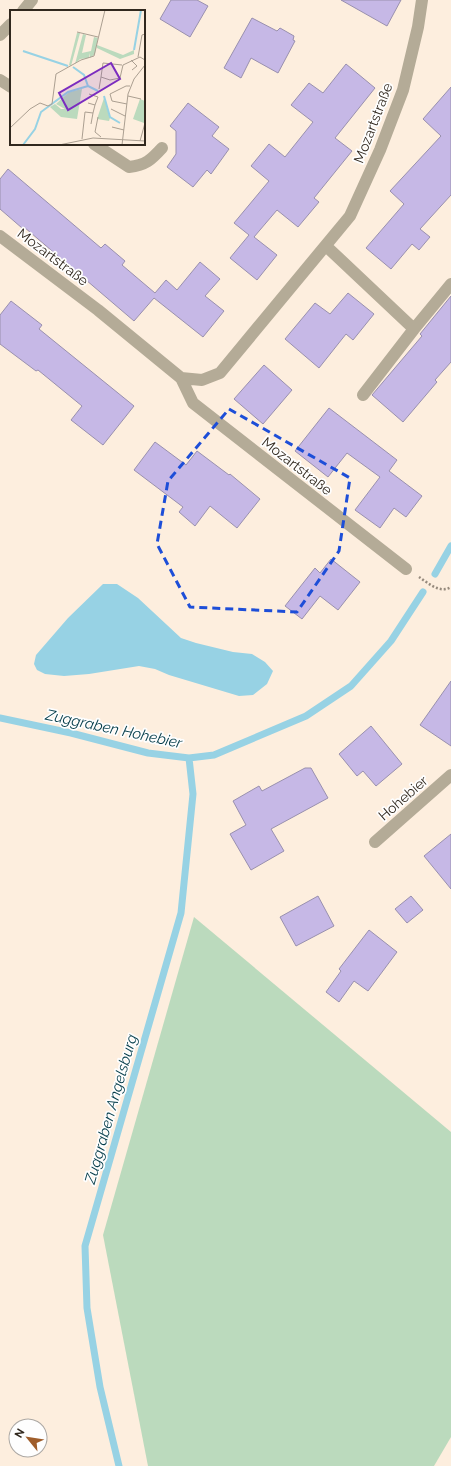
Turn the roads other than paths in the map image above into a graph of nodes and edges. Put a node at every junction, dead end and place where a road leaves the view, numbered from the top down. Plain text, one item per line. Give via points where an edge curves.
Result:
1 (32, 0) edge
2 (422, 0) edge
3 (24, 10) edge
4 (10, 25) edge
5 (0, 35) edge
6 (0, 80) edge
7 (10, 86) edge
8 (96, 145) edge
9 (162, 148) dead end
10 (0, 236) edge
11 (326, 246) junction
12 (451, 284) edge
13 (414, 329) junction
14 (181, 378) junction
15 (363, 395) dead end
16 (406, 569) road end
17 (451, 775) edge
18 (375, 842) dead end

1 - 3 street
2 - 11 street, Mozartstraße via 403,90 380,150 350,216
4 - 5 street
6 - 7 street
8 - 9 street via 129,167 141,166
10 - 14 street, Mozartstraße via 98,310
11 - 13 street
11 - 14 street, Mozartstraße via 220,373 202,380
12 - 13 street
13 - 15 street
14 - 16 street, Mozartstraße via 193,403
17 - 18 street, Hohebier

